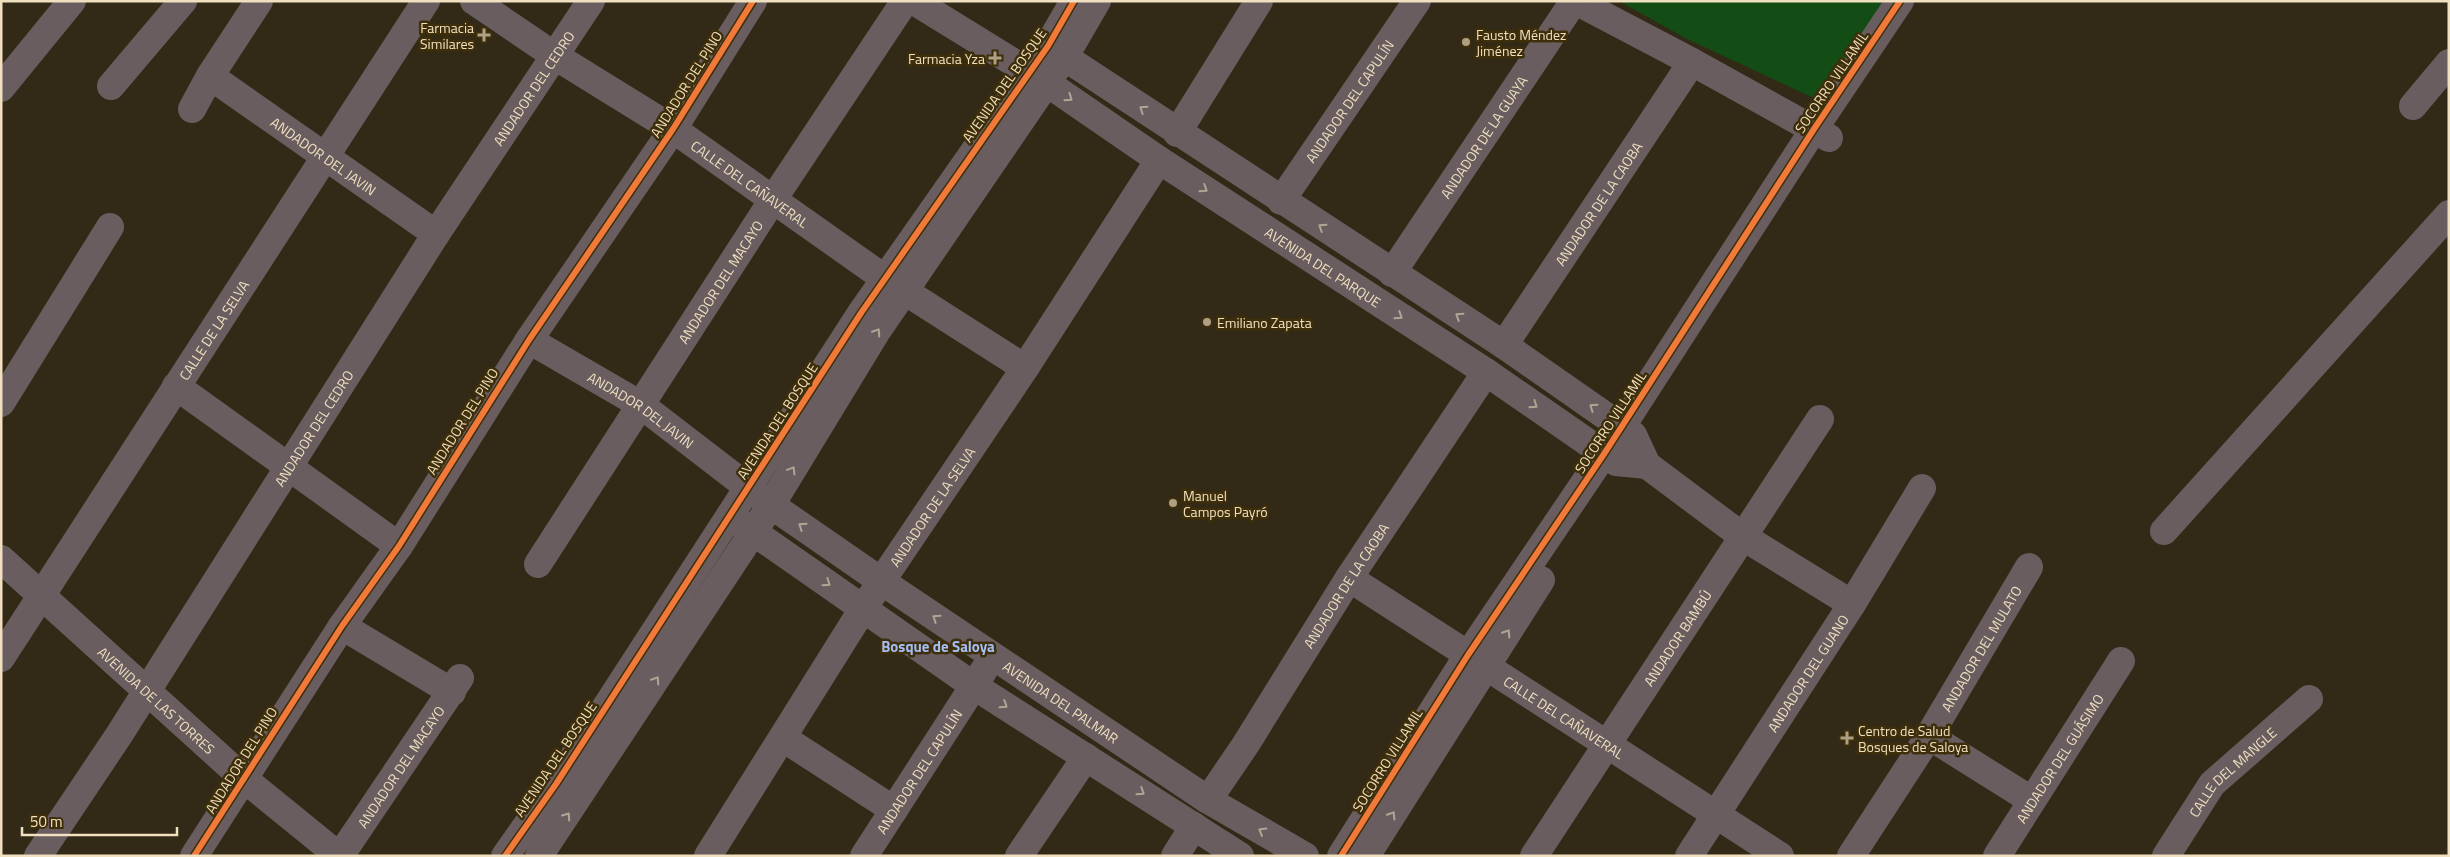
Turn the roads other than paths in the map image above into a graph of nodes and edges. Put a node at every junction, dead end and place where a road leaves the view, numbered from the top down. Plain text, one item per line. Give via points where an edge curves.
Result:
1 (72, 1) edge
2 (183, 1) edge
3 (259, 1) edge
4 (426, 1) edge
5 (474, 1) edge
6 (591, 1) edge
7 (753, 1) edge
8 (905, 1) edge
9 (914, 1) edge
10 (1074, 1) edge
11 (1096, 1) edge
12 (1259, 1) edge
13 (1417, 1) edge
14 (1575, 1) edge
15 (1900, 1) edge
16 (1920, 1) edge
17 (1056, 51) junction
18 (555, 56) junction
19 (1692, 62) junction
20 (2449, 64) edge
21 (210, 76) junction
22 (1038, 77) junction
23 (111, 86) dead end
24 (1, 88) edge
25 (2413, 106) dead end
26 (192, 109) dead end
27 (673, 129) junction
28 (1177, 133) junction
29 (1822, 134) junction
30 (326, 155) junction
31 (1159, 160) junction
32 (1281, 200) junction
33 (772, 201) junction
34 (2449, 214) edge
35 (110, 227) dead end
36 (436, 234) junction
37 (1392, 273) junction
38 (895, 284) junction
39 (529, 340) junction
40 (1504, 345) junction
41 (1025, 368) junction
42 (1486, 372) junction
43 (176, 386) junction
44 (1, 403) edge
45 (641, 405) junction
46 (1820, 419) dead end
47 (1627, 431) junction
48 (1610, 458) junction
49 (1647, 465) junction
50 (288, 466) junction
51 (749, 488) junction
52 (1922, 488) dead end
53 (771, 505) junction
54 (729, 516) junction
55 (2164, 531) dead end
56 (753, 532) junction
57 (1742, 536) junction
58 (399, 546) junction
59 (1, 559) edge
60 (538, 564) dead end
61 (2029, 567) dead end
62 (1349, 578) junction
63 (881, 581) junction
64 (42, 596) junction
65 (1852, 604) junction
66 (864, 607) junction
67 (342, 626) junction
68 (993, 656) junction
69 (1, 658) edge
70 (1477, 660) junction
71 (2121, 661) dead end
72 (974, 686) junction
73 (146, 690) junction
74 (613, 695) junction
75 (2309, 699) dead end
76 (637, 710) junction
77 (1929, 736) junction
78 (783, 738) junction
79 (1606, 744) junction
80 (1086, 757) junction
81 (243, 778) junction
82 (1208, 800) junction
83 (2031, 800) junction
84 (894, 810) junction
85 (1716, 815) junction
86 (1194, 826) junction
87 (38, 856) edge
88 (194, 856) edge
89 (339, 856) edge
90 (505, 856) edge
91 (539, 856) edge
92 (708, 856) edge
93 (864, 856) edge
94 (1019, 856) edge
95 (1175, 856) edge
96 (1240, 856) edge
97 (1305, 856) edge
98 (1341, 856) edge
99 (1366, 856) edge
100 (1534, 856) edge
101 (1689, 856) edge
102 (1780, 856) edge
103 (1850, 856) edge
104 (1997, 856) edge
105 (2166, 856) edge

1 - 24 street
2 - 23 street
3 - 21 street
4 - 30 street, CALLE DE LA SELVA
5 - 18 street, CALLE DEL CAÑAVERAL
6 - 18 street, ANDADOR DEL CEDRO
7 - 27 street, ANDADOR DEL PINO
8 - 33 street, ANDADOR DEL MACAYO
9 - 22 street, AVENIDA DEL PARQUE
10 - 17 street, AVENIDA DEL BOSQUE
11 - 17 street, AVENIDA DEL BOSQUE
12 - 28 street
13 - 32 street, ANDADOR DEL CAPULÍN
14 - 19 street
14 - 37 street, ANDADOR DE LA GUAYA
15 - 29 street, SOCORRO VILLAMIL
16 - 29 street, SOCORRO VILLAMIL
17 - 22 street, AVENIDA DEL BOSQUE
28 -> 17 street
18 - 27 street, CALLE DEL CAÑAVERAL
18 - 36 street, ANDADOR DEL CEDRO
19 - 29 street
19 - 40 street, ANDADOR DE LA CAOBA
20 - 25 street
21 - 26 street
21 - 30 street, ANDADOR DEL JAVIN
22 -> 31 street, AVENIDA DEL PARQUE
22 - 38 street, AVENIDA DEL BOSQUE
27 - 33 street, CALLE DEL CAÑAVERAL
27 - 39 street, ANDADOR DEL PINO
28 - 32 street
29 - 47 street, SOCORRO VILLAMIL via 1695,338
30 - 36 street, ANDADOR DEL JAVIN
30 - 43 street, CALLE DE LA SELVA
31 - 41 street, ANDADOR DE LA SELVA
31 -> 42 street, AVENIDA DEL PARQUE
37 -> 32 street
33 - 38 street, CALLE DEL CAÑAVERAL
33 - 45 street, ANDADOR DEL MACAYO
34 - 55 street
35 - 44 street
36 - 50 street, ANDADOR DEL CEDRO
40 -> 37 street
38 - 41 street, CALLE DEL CAÑAVERAL
38 - 51 street, AVENIDA DEL BOSQUE
53 -> 38 street, AVENIDA DEL BOSQUE via 877,331
39 - 45 street, ANDADOR DEL JAVIN
39 - 58 street, ANDADOR DEL PINO
47 -> 40 street
41 - 63 street, ANDADOR DE LA SELVA
42 -> 48 street, AVENIDA DEL PARQUE
42 - 62 street, ANDADOR DE LA CAOBA
43 - 50 street
43 - 64 street, CALLE DE LA SELVA
45 - 51 street, ANDADOR DEL JAVIN
45 - 60 street, ANDADOR DEL MACAYO
46 - 57 street, ANDADOR BAMBÚ
47 - 48 street, SOCORRO VILLAMIL
47 - 49 street
48 - 49 street
48 - 70 street, SOCORRO VILLAMIL
49 - 57 street
50 - 58 street
50 - 73 street, ANDADOR DEL CEDRO
51 - 53 street, AVENIDA DEL PALMAR
51 - 54 street, AVENIDA DEL BOSQUE
52 - 65 street, ANDADOR DEL GUANO
53 - 56 street, AVENIDA DEL BOSQUE
63 -> 53 street, AVENIDA DEL PALMAR
54 - 56 street
54 - 74 street, AVENIDA DEL BOSQUE
56 -> 66 street
76 -> 56 street, AVENIDA DEL BOSQUE
57 - 65 street
57 - 79 street, ANDADOR BAMBÚ
58 - 67 street, ANDADOR DEL PINO
59 - 64 street, AVENIDA DE LAS TORRES
61 - 77 street, ANDADOR DEL MULATO
62 - 70 street, CALLE DEL CAÑAVERAL
62 - 82 street, ANDADOR DE LA CAOBA
63 - 66 street, ANDADOR DE LA SELVA
68 -> 63 street, AVENIDA DEL PALMAR
64 - 69 street, CALLE DE LA SELVA
64 - 73 street, AVENIDA DE LAS TORRES
65 - 85 street, ANDADOR DEL GUANO
66 - 72 street
66 - 78 street, ANDADOR DE LA SELVA
67 - 81 street, ANDADOR DEL PINO
67 - 89 street, ANDADOR DEL MACAYO via 456,685
68 - 72 street, ANDADOR DEL CAPULÍN
68 - 82 street, AVENIDA DEL PALMAR
70 - 79 street, CALLE DEL CAÑAVERAL
70 - 98 street, SOCORRO VILLAMIL
99 -> 70 street, SOCORRO VILLAMIL
71 - 83 street, ANDADOR DEL GUÁSIMO
72 -> 80 street
72 - 84 street, ANDADOR DEL CAPULÍN
73 - 81 street, AVENIDA DE LAS TORRES
73 - 87 street, ANDADOR DEL CEDRO
74 - 76 street
74 - 90 street, AVENIDA DEL BOSQUE
75 - 105 street, CALLE DEL MANGLE via 2212,784
91 -> 76 street, AVENIDA DEL BOSQUE
77 - 83 street
77 - 103 street, ANDADOR DEL MULATO
78 - 84 street
78 - 92 street, ANDADOR DE LA SELVA
79 - 85 street, CALLE DEL CAÑAVERAL
79 - 100 street, ANDADOR BAMBÚ
80 -> 86 street
80 - 94 street
81 - 88 street, ANDADOR DEL PINO
81 - 89 street, AVENIDA DE LAS TORRES
97 -> 82 street, AVENIDA DEL PALMAR
83 - 104 street, ANDADOR DEL GUÁSIMO
84 - 93 street, ANDADOR DEL CAPULÍN
85 - 101 street, ANDADOR DEL GUANO
85 - 102 street, CALLE DEL CAÑAVERAL
86 - 95 street
86 - 96 street

